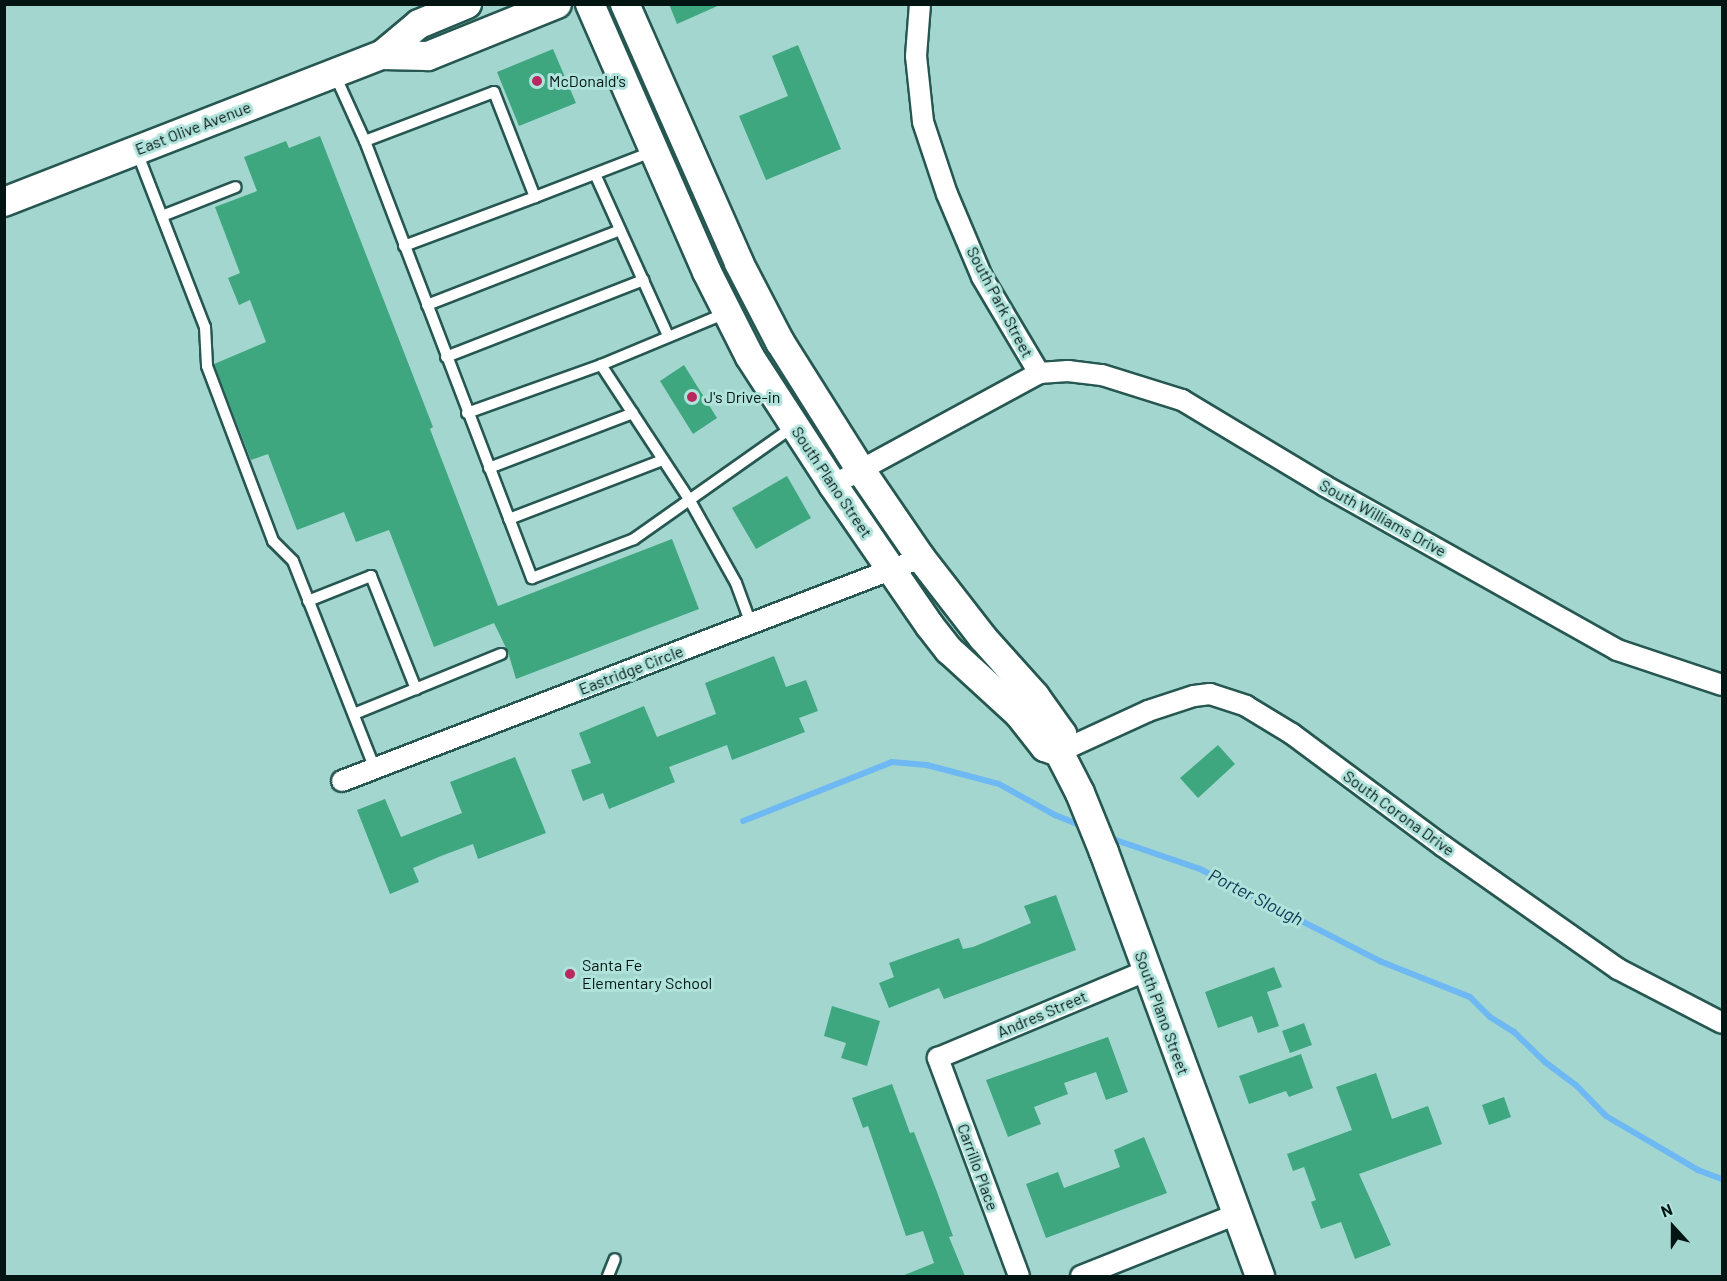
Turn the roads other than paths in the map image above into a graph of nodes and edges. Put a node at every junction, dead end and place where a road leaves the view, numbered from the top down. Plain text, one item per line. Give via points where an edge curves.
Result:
1 (467, 4) edge
2 (557, 4) edge
3 (590, 4) edge
4 (624, 4) edge
5 (920, 4) edge
6 (382, 55) junction
7 (334, 73) junction
8 (365, 141) junction
9 (654, 150) junction
10 (137, 151) junction
11 (595, 174) junction
12 (236, 187) dead end
13 (535, 197) junction
14 (4, 202) edge
15 (162, 216) junction
16 (620, 230) junction
17 (404, 246) junction
18 (643, 280) junction
19 (427, 306) junction
20 (726, 312) junction
21 (668, 336) junction
22 (446, 357) junction
23 (601, 365) junction
24 (1039, 373) junction
25 (812, 393) junction
26 (467, 413) junction
27 (633, 413) junction
28 (794, 426) junction
29 (663, 460) junction
30 (489, 468) junction
31 (860, 468) junction
32 (833, 485) junction
33 (690, 499) junction
34 (509, 519) junction
35 (921, 558) junction
36 (891, 569) junction
37 (308, 601) junction
38 (751, 624) junction
39 (501, 654) dead end
40 (1722, 685) edge
41 (416, 689) junction
42 (354, 714) junction
43 (1059, 752) junction
44 (375, 769) junction
45 (342, 781) dead end
46 (1146, 971) junction
47 (1722, 1023) edge
48 (938, 1058) joint
49 (1237, 1214) junction
50 (615, 1259) dead end
51 (608, 1276) edge
52 (1018, 1276) edge
53 (1081, 1276) edge
54 (1260, 1276) edge

1 - 6 main road, East Olive Avenue via 419,24
2 - 6 main road, East Olive Avenue via 428,56
3 - 9 main road, South Plano Street
4 - 25 main road, South Plano Street via 739,263
5 - 24 street, South Park Street via 916,56 923,122 946,194 982,277
6 - 7 main road, East Olive Avenue
7 - 8 lane
7 - 10 main road, East Olive Avenue
8 - 13 lane via 494,92
8 - 17 lane
9 - 11 lane
9 - 20 main road, South Plano Street
10 - 14 main road, East Olive Avenue
10 - 15 lane
11 - 13 lane
11 - 16 lane
12 - 15 lane
13 - 17 lane
15 - 37 lane via 205,327 207,366 273,541 293,561
16 - 18 lane
16 - 19 lane
17 - 19 lane
18 - 21 lane
18 - 22 lane
19 - 22 lane
20 - 21 lane
20 - 25 main road via 746,316 790,385
20 - 28 main road, South Plano Street
21 - 23 lane
22 - 26 lane
23 - 26 lane
23 - 27 lane
24 - 31 street, South Park Street
24 - 40 street, South Williams Drive via 1102,375 1182,400 1325,486 1617,650
25 - 31 main road, South Plano Street
26 - 30 lane
27 - 29 lane
27 - 30 lane
28 - 32 main road, South Plano Street
28 - 33 lane
29 - 33 lane
29 - 34 lane
30 - 34 lane
31 - 32 street, South Park Street
31 - 35 main road, South Plano Street
32 - 36 main road, South Plano Street
33 - 34 lane via 634,539 531,578
33 - 38 lane via 736,583
35 - 36 street, Eastridge Circle
35 - 43 main road, South Plano Street via 1046,711 1062,734
36 - 38 street, Eastridge Circle
36 - 43 main road, South Plano Street via 949,650 1019,714 1045,747
37 - 41 lane via 371,576
37 - 42 lane
38 - 44 street, Eastridge Circle
39 - 41 lane
41 - 42 lane
42 - 44 lane
43 - 46 main road, South Plano Street via 1104,852
43 - 47 street, South Corona Drive via 1148,711 1194,696 1210,694 1246,706 1292,734 1618,969
44 - 45 street, Eastridge Circle
46 - 48 street, Andres Street
46 - 49 main road, South Plano Street
48 - 52 street, Carrillo Place
49 - 53 street
49 - 54 main road, South Plano Street
50 - 51 lane

